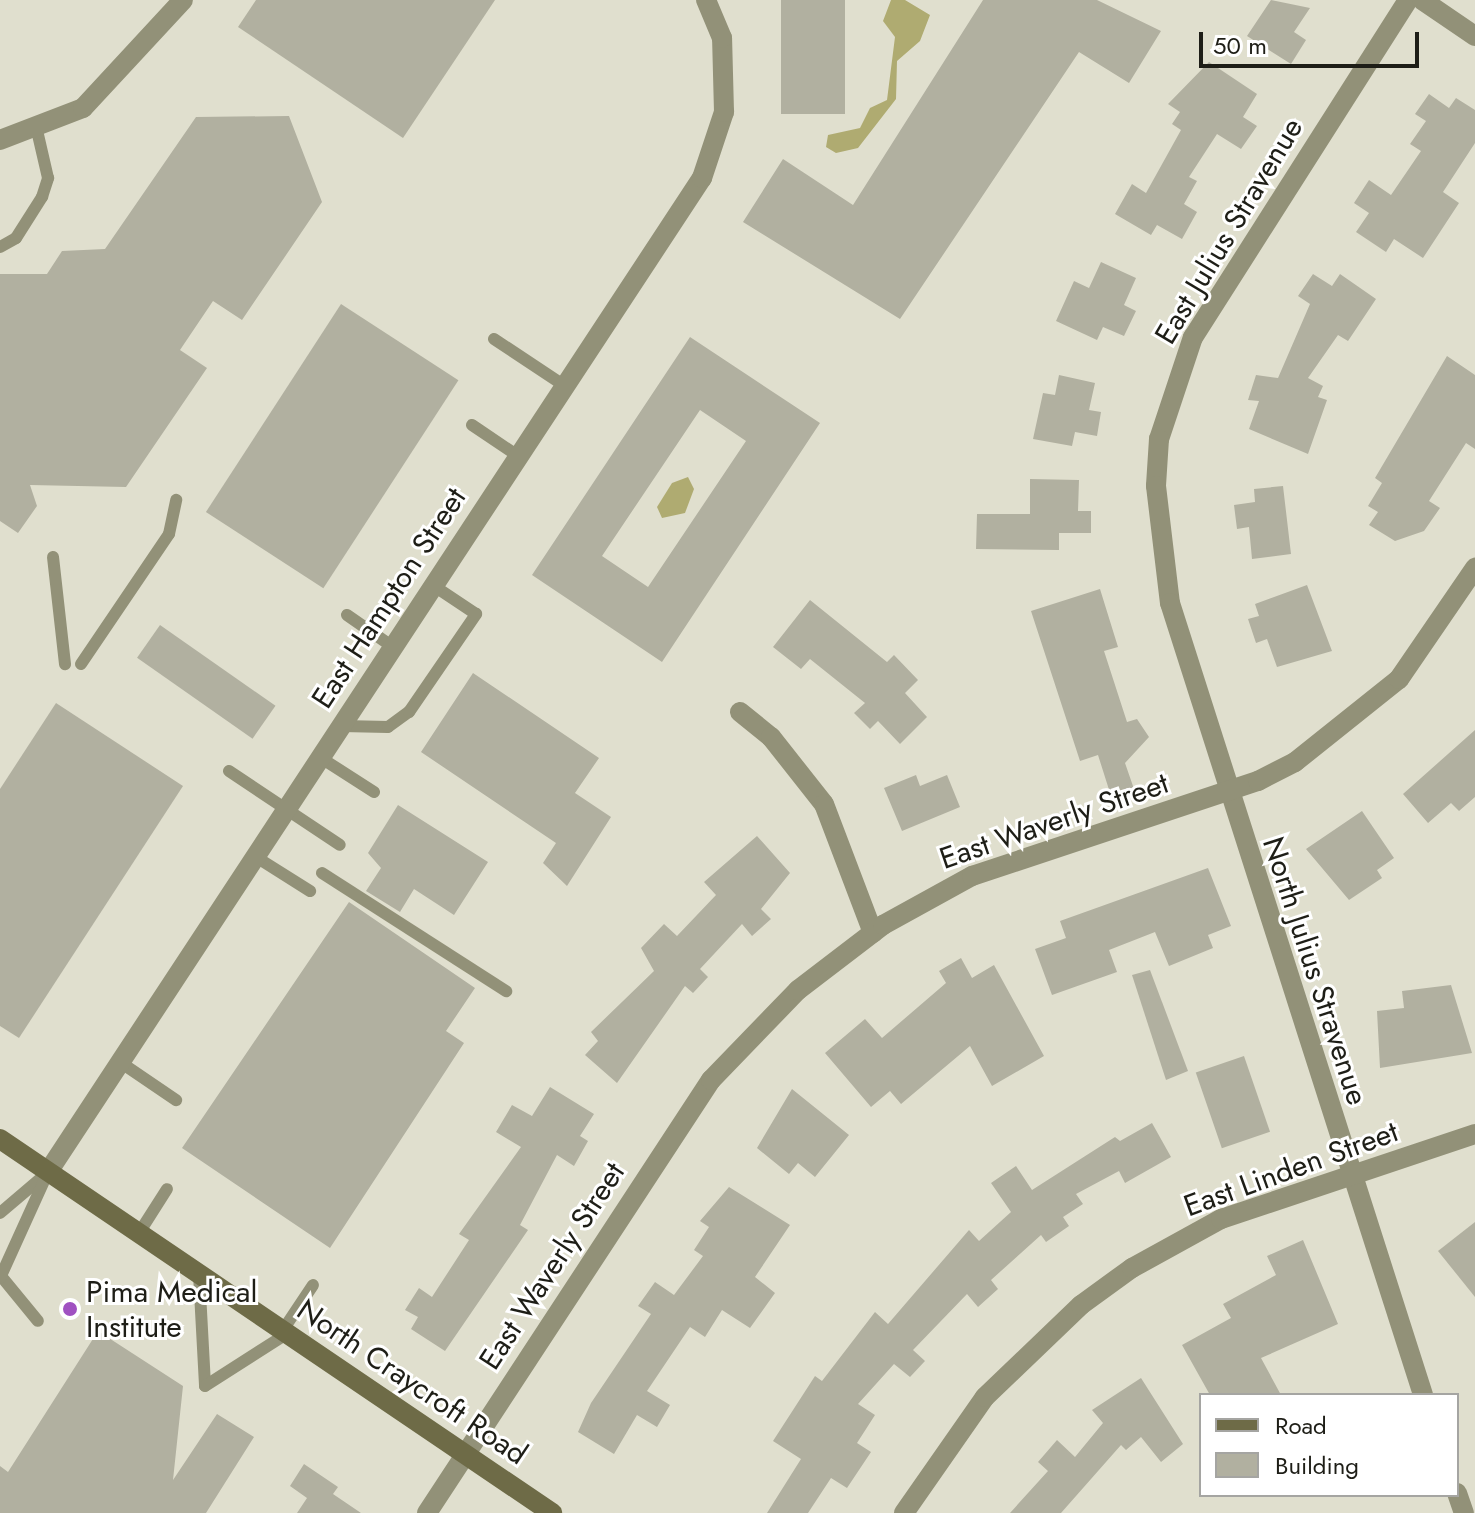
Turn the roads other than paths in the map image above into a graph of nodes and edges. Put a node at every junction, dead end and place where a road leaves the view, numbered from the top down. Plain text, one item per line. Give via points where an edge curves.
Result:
1 (183, 0) edge
2 (706, 0) edge
3 (1408, 0) edge
4 (1422, 0) edge
5 (1475, 36) edge
6 (36, 126) junction
7 (0, 140) edge
8 (0, 247) edge
9 (494, 339) dead end
10 (565, 386) junction
11 (472, 425) dead end
12 (518, 456) junction
13 (176, 500) dead end
14 (53, 557) dead end
15 (1475, 568) edge
16 (434, 586) junction
17 (347, 615) dead end
18 (393, 647) junction
19 (65, 664) dead end
20 (81, 664) dead end
21 (740, 712) dead end
22 (342, 726) junction
23 (321, 758) junction
24 (229, 771) dead end
25 (374, 792) dead end
26 (1227, 792) junction
27 (286, 811) junction
28 (340, 845) dead end
29 (256, 857) junction
30 (322, 873) dead end
31 (310, 891) dead end
32 (873, 933) junction
33 (506, 991) dead end
34 (120, 1062) junction
35 (176, 1100) dead end
36 (1475, 1134) edge
37 (0, 1139) edge
38 (48, 1172) junction
39 (1349, 1176) junction
40 (167, 1189) dead end
41 (0, 1213) edge
42 (139, 1233) junction
43 (199, 1274) junction
44 (0, 1277) edge
45 (313, 1285) dead end
46 (38, 1321) dead end
47 (285, 1331) junction
48 (1422, 1393) edge
49 (465, 1454) junction
50 (427, 1513) edge
51 (552, 1513) edge
52 (904, 1513) edge

1 - 6 street via 83,108
2 - 10 street, East Hampton Street via 722,38 724,112 702,178
3 - 26 street, East Julius Stravenue via 1193,337 1159,439 1156,486 1170,603
4 - 5 street
6 - 7 street
6 - 8 lane via 48,178 16,238
9 - 10 lane
10 - 12 street, East Hampton Street
11 - 12 lane
12 - 16 street, East Hampton Street
13 - 20 lane via 169,534
14 - 19 lane
15 - 26 street, East Waverly Street via 1399,679 1368,710 1295,762
16 - 18 street, East Hampton Street
16 - 22 lane via 476,614 409,712 388,727
17 - 18 lane
18 - 22 street, East Hampton Street
21 - 32 street via 771,737 824,804
22 - 23 street, East Hampton Street
23 - 25 lane
23 - 27 street, East Hampton Street
24 - 27 lane
26 - 32 street, East Waverly Street via 972,876
26 - 39 street, North Julius Stravenue
27 - 28 lane
27 - 29 street, East Hampton Street
29 - 31 lane
29 - 34 street, East Hampton Street
30 - 33 lane
32 - 49 street, East Waverly Street via 798,990 711,1080
34 - 35 lane
34 - 38 street, East Hampton Street
36 - 39 street, East Linden Street
37 - 38 main road, North Craycroft Road
38 - 41 lane
38 - 42 main road, North Craycroft Road
38 - 44 lane
39 - 48 street, North Julius Stravenue
39 - 52 street, East Linden Street via 1221,1219 1081,1305 985,1397
40 - 42 lane
42 - 43 main road, North Craycroft Road
43 - 47 main road, North Craycroft Road
43 - 47 lane via 205,1386
44 - 46 lane
45 - 47 lane
47 - 49 main road, North Craycroft Road
49 - 50 street, East Waverly Street
49 - 51 main road, North Craycroft Road

